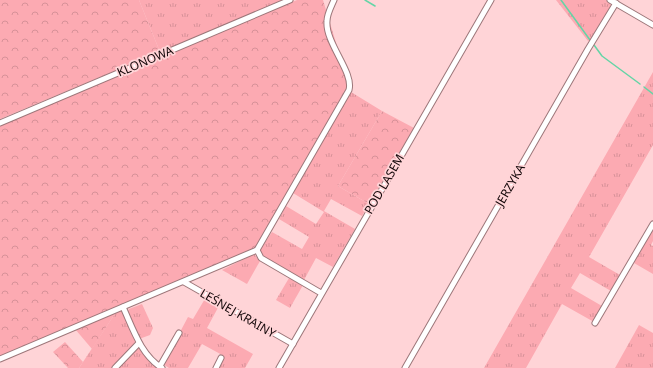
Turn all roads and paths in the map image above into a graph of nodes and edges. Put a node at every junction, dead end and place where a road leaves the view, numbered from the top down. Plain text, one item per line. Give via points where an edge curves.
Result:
1 (290, 0) edge
2 (334, 0) edge
3 (491, 0) edge
4 (610, 0) edge
5 (616, 3) junction
6 (653, 26) edge
7 (0, 123) edge
8 (653, 224) edge
9 (257, 250) junction
10 (184, 282) junction
11 (321, 293) junction
12 (124, 308) junction
13 (596, 323) dead end
14 (179, 333) dead end
15 (139, 343) junction
16 (293, 344) junction
17 (221, 358) dead end
18 (0, 359) edge
19 (161, 367) edge
20 (115, 368) edge
21 (216, 368) edge
22 (279, 368) edge
23 (405, 368) edge

1 - 7 street, KLONOWA
2 - 9 street via 327,22 328,32 348,77 349,90
3 - 11 street, POD LASEM
4 - 5 street
5 - 6 street
5 - 23 street, JERZYKA
8 - 13 street
9 - 10 street
9 - 11 street via 262,258
10 - 12 street
10 - 16 street, LEŚNEJ KRAINY
11 - 16 street, POD LASEM
12 - 15 street
12 - 18 street
14 - 19 street
15 - 19 street
15 - 20 street
16 - 22 street, POD LASEM
17 - 21 street

